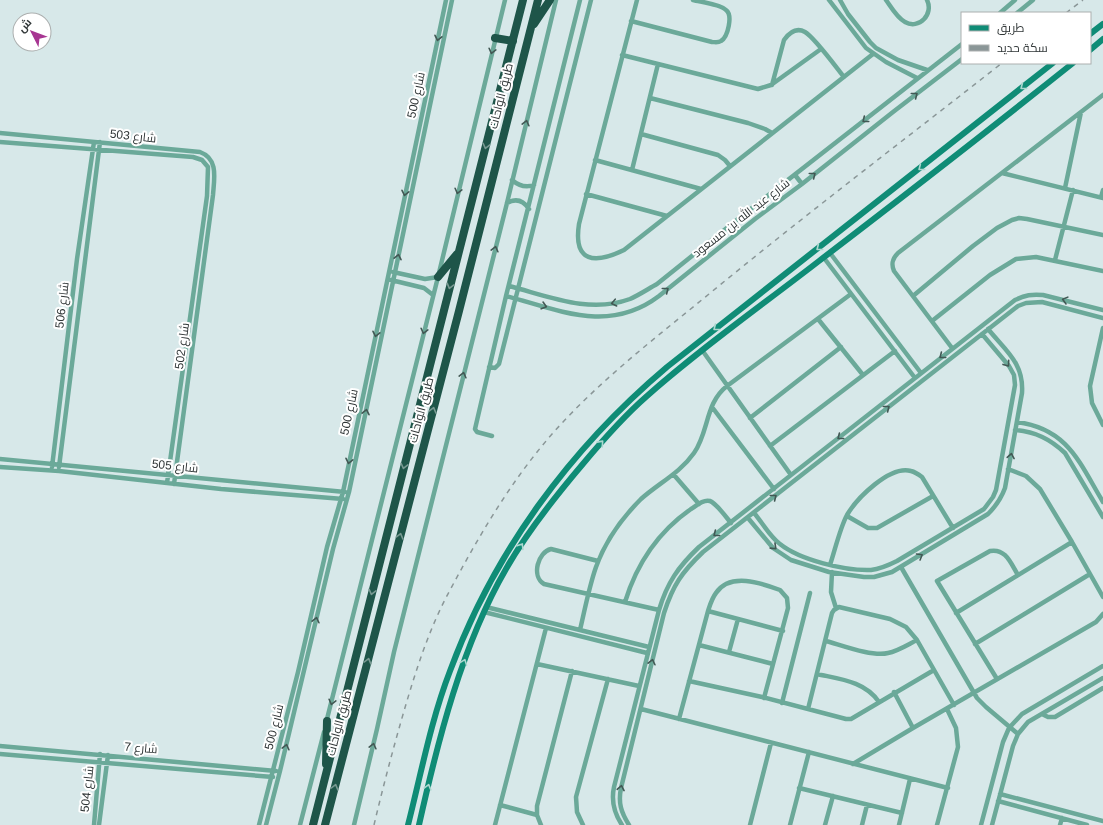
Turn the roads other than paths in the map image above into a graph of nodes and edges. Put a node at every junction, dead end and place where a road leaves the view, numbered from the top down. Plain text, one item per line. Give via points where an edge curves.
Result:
1 (446, 0) edge
2 (452, 0) edge
3 (505, 0) edge
4 (523, 0) edge
5 (538, 0) edge
6 (550, 0) edge
7 (556, 0) edge
8 (580, 0) edge
9 (591, 0) edge
10 (637, 0) edge
11 (693, 0) edge
12 (829, 0) edge
13 (840, 0) edge
14 (886, 0) edge
15 (927, 0) edge
16 (1015, 0) edge
17 (1033, 0) edge
18 (1001, 12) edge
19 (1018, 12) edge
20 (631, 21) junction
21 (855, 23) junction
22 (1103, 24) edge
23 (850, 28) junction
24 (530, 30) junction
25 (1091, 33) edge
26 (495, 38) junction
27 (1103, 39) edge
28 (513, 41) junction
29 (961, 45) edge
30 (821, 49) junction
31 (1091, 49) edge
32 (873, 54) junction
33 (622, 55) junction
34 (961, 60) edge
35 (658, 64) junction
36 (1052, 64) edge
37 (1072, 64) edge
38 (927, 70) junction
39 (844, 77) junction
40 (917, 78) junction
41 (429, 82) junction
42 (435, 83) junction
43 (771, 86) junction
44 (1103, 95) edge
45 (650, 98) junction
46 (1081, 112) junction
47 (0, 133) edge
48 (772, 133) junction
49 (641, 134) junction
50 (0, 142) edge
51 (94, 142) junction
52 (100, 142) junction
53 (154, 148) junction
54 (92, 150) junction
55 (99, 150) junction
56 (155, 155) junction
57 (595, 160) junction
58 (730, 166) junction
59 (632, 170) junction
60 (410, 171) junction
61 (416, 172) junction
62 (1002, 173) junction
63 (795, 175) junction
64 (512, 180) junction
65 (905, 180) junction
66 (802, 184) junction
67 (534, 185) junction
68 (1065, 188) junction
69 (701, 189) junction
70 (912, 189) junction
71 (1073, 190) junction
72 (1103, 190) edge
73 (586, 194) junction
74 (1102, 197) edge
75 (86, 201) junction
76 (92, 202) junction
77 (507, 203) junction
78 (402, 207) junction
79 (409, 208) junction
80 (529, 209) junction
81 (205, 210) junction
82 (211, 210) junction
83 (666, 216) junction
84 (1063, 227) junction
85 (1103, 235) edge
86 (459, 252) junction
87 (830, 253) junction
88 (198, 254) junction
89 (205, 255) junction
90 (824, 258) junction
91 (1055, 260) junction
92 (389, 271) junction
93 (1103, 271) edge
94 (395, 273) junction
95 (438, 277) junction
96 (387, 279) junction
97 (394, 280) junction
98 (509, 286) junction
99 (518, 288) junction
100 (851, 294) junction
101 (433, 295) junction
102 (506, 296) junction
103 (913, 296) junction
104 (1053, 297) junction
105 (515, 298) junction
106 (1051, 305) junction
107 (1103, 310) edge
108 (379, 318) junction
109 (1103, 318) edge
110 (818, 319) junction
111 (386, 320) junction
112 (932, 321) junction
113 (1103, 328) edge
114 (988, 329) junction
115 (982, 334) junction
116 (841, 348) junction
117 (952, 348) junction
118 (702, 350) junction
119 (895, 351) junction
120 (1097, 353) junction
121 (1103, 355) edge
122 (489, 367) junction
123 (667, 367) junction
124 (921, 373) junction
125 (673, 374) junction
126 (863, 375) junction
127 (915, 378) junction
128 (727, 386) junction
129 (712, 407) junction
130 (750, 418) junction
131 (1017, 422) junction
132 (1103, 424) edge
133 (1015, 430) junction
134 (492, 436) dead end
135 (770, 446) junction
136 (0, 459) edge
137 (53, 464) junction
138 (59, 465) junction
139 (0, 467) edge
140 (1008, 469) junction
141 (52, 470) junction
142 (59, 471) junction
143 (674, 475) junction
144 (792, 475) junction
145 (168, 476) junction
146 (175, 476) junction
147 (167, 483) junction
148 (174, 484) junction
149 (774, 489) junction
150 (343, 492) junction
151 (349, 492) junction
152 (933, 496) junction
153 (341, 499) junction
154 (347, 500) junction
155 (1103, 502) edge
156 (699, 504) junction
157 (754, 513) junction
158 (847, 516) junction
159 (1103, 517) edge
160 (748, 518) junction
161 (731, 523) junction
162 (953, 528) junction
163 (1072, 542) junction
164 (598, 561) junction
165 (830, 565) junction
166 (901, 567) junction
167 (832, 572) junction
168 (1090, 574) junction
169 (1018, 575) junction
170 (810, 592) dead end
171 (589, 594) junction
172 (1103, 597) edge
173 (625, 602) junction
174 (836, 608) junction
175 (485, 609) junction
176 (659, 610) junction
177 (708, 611) junction
178 (956, 613) junction
179 (1103, 614) edge
180 (738, 619) junction
181 (546, 628) junction
182 (580, 630) junction
183 (783, 630) junction
184 (653, 631) junction
185 (659, 632) junction
186 (826, 640) junction
187 (917, 640) junction
188 (975, 644) junction
189 (699, 645) junction
190 (649, 647) junction
191 (729, 652) junction
192 (647, 653) junction
193 (537, 664) junction
194 (773, 664) junction
195 (1103, 666) edge
196 (934, 670) junction
197 (572, 671) junction
198 (817, 674) junction
199 (1103, 678) edge
200 (997, 679) junction
201 (608, 680) junction
202 (689, 681) junction
203 (639, 686) junction
204 (1103, 688) edge
205 (894, 692) junction
206 (974, 693) junction
207 (764, 698) junction
208 (879, 702) junction
209 (782, 703) junction
210 (954, 705) junction
211 (641, 708) junction
212 (808, 709) junction
213 (947, 709) junction
214 (1042, 714) junction
215 (679, 719) junction
216 (327, 721) junction
217 (913, 728) junction
218 (1009, 728) junction
219 (1018, 734) junction
220 (771, 743) junction
221 (0, 746) edge
222 (624, 747) junction
223 (630, 749) junction
224 (809, 752) junction
225 (0, 754) edge
226 (100, 754) junction
227 (108, 755) junction
228 (100, 763) junction
229 (107, 763) junction
230 (853, 764) junction
231 (274, 770) junction
232 (280, 771) junction
233 (272, 777) junction
234 (278, 777) junction
235 (325, 778) junction
236 (910, 779) junction
237 (799, 788) junction
238 (948, 788) junction
239 (1000, 794) junction
240 (833, 796) junction
241 (998, 801) junction
242 (500, 805) junction
243 (867, 805) junction
244 (96, 806) junction
245 (101, 806) junction
246 (411, 813) junction
247 (902, 813) junction
248 (537, 815) junction
249 (421, 816) junction
250 (261, 817) junction
251 (268, 818) junction
252 (1062, 818) junction
253 (1103, 821) edge
254 (94, 825) edge
255 (99, 825) edge
256 (259, 825) edge
257 (266, 825) edge
258 (300, 825) edge
259 (313, 825) edge
260 (325, 825) edge
261 (354, 825) edge
262 (408, 825) edge
263 (419, 825) edge
264 (495, 825) edge
265 (541, 825) edge
266 (583, 825) edge
267 (622, 825) edge
268 (629, 825) edge
269 (750, 825) edge
270 (790, 825) edge
271 (825, 825) edge
272 (862, 825) edge
273 (899, 825) edge
274 (937, 825) edge
275 (981, 825) edge
276 (992, 825) edge
277 (1060, 825) edge
278 (1087, 825) edge

1 -> 41 street, شارع 500
2 - 42 street, شارع 500
3 - 26 street, طريق الواحات
4 - 28 highway, طريق الواحات
5 - 24 highway, طريق الواحات
6 - 24 highway
64 -> 7 street
8 - 67 street
9 - 99 street
10 - 20 street
11 - 20 street via 726,9 729,13 726,37 722,41 712,42
12 - 23 street
13 - 21 street
14 - 15 street via 904,22 914,24 927,16 930,8
16 - 18 street
17 - 19 street
20 - 33 street
21 - 23 street
21 - 38 street via 883,53
22 - 25 street
23 - 32 street
260 -> 24 highway, طريق الواحات
26 - 28 highway
26 -> 95 street, طريق الواحات
27 - 31 street
28 -> 86 highway, طريق الواحات
29 - 38 street, شارع عبد الله بن مسعود
30 - 39 street
30 - 43 street
30 - 43 street via 805,31 793,31 784,40
32 - 39 street
32 - 40 street
33 - 35 street
33 - 57 street
66 -> 34 street, شارع عبد الله بن مسعود
35 - 43 street via 751,88
35 - 45 street
36 -> 65 street
37 - 70 street
38 - 40 street, شارع عبد الله بن مسعود
39 - 48 street
40 -> 63 street, شارع عبد الله بن مسعود
41 - 42 street
41 - 60 street, شارع 500
42 - 61 street, شارع 500
44 - 46 street
45 - 48 street via 748,123
45 - 49 street
46 - 62 street
46 - 68 street
47 - 51 street, شارع 503
48 - 58 street
49 - 58 street via 718,156
49 - 59 street
50 - 54 street, شارع 503
51 - 52 street, شارع 503
51 - 54 street, شارع 506
52 - 53 street, شارع 503
52 - 55 street, شارع 506
53 - 56 street
53 - 82 street, شارع 503 via 200,152 208,156 214,167
54 - 55 street, شارع 503
54 - 75 street, شارع 506
55 - 56 street, شارع 503
55 - 76 street, شارع 506
56 - 81 street, شارع 503 via 193,157 205,163 209,172
57 - 59 street
57 - 73 street
58 - 69 street
59 - 69 street
60 - 61 street
60 -> 78 street, شارع 500
61 - 79 street, شارع 500
62 - 68 street
62 - 103 street via 896,255 892,263 894,271
63 - 66 street
63 -> 99 street, شارع عبد الله بن مسعود via 657,284 631,298 616,303 587,305
64 - 67 street via 521,186
64 - 77 street
65 - 70 street
65 -> 123 street
105 -> 66 street, شارع عبد الله بن مسعود via 589,317 631,310 656,298
67 - 80 street
68 - 71 street
69 - 83 street
70 - 87 street
71 - 74 street
71 - 84 street
72 - 74 street
73 - 83 street
73 - 83 street via 579,224 578,245 586,256 593,259 606,258 624,250
75 - 76 street
75 - 137 street, شارع 506
76 - 138 street, شارع 506
77 - 80 street via 519,201
261 -> 77 street via 394,652
78 - 79 street
78 - 92 street, شارع 500
94 -> 79 street, شارع 500
80 - 98 street
81 - 82 street
81 - 88 street, شارع 502
82 - 89 street, شارع 502
84 - 85 street
84 - 91 street
84 - 103 street via 1027,219 1012,220 978,242
86 - 95 highway
86 -> 235 highway, طريق الواحات
87 - 90 street
87 - 124 street
88 - 89 street
88 - 145 street, شارع 502
89 - 146 street, شارع 502
90 - 100 street
90 - 118 street
91 - 93 street
91 - 112 street via 1036,257 1016,259 990,275
92 - 94 street
92 - 96 street, شارع 500
94 - 95 street via 425,279
94 - 97 street, شارع 500
95 - 101 street, طريق الواحات
96 - 97 street
96 - 108 street, شارع 500
97 - 101 street via 424,288
97 - 111 street, شارع 500
98 - 99 street, شارع عبد الله بن مسعود
98 - 102 street
99 - 105 street
100 - 110 street
100 - 119 street
101 -> 216 street, طريق الواحات
102 - 105 street, شارع عبد الله بن مسعود
102 - 122 street
103 - 112 street
104 - 106 street
107 -> 104 street
104 - 117 street via 1032,294 1015,300
105 - 122 street via 500,364 495,368
106 - 109 street
106 - 114 street via 1034,302 1022,305
108 - 111 street
108 -> 150 street, شارع 500
110 - 116 street
110 - 128 street
151 -> 111 street, شارع 500
112 - 117 street
113 - 120 street
114 - 115 street
114 - 131 street via 1016,362 1020,372 1022,393
157 -> 115 street
115 -> 162 street via 1009,366 1014,375 1015,385 1002,463 993,497 984,509
116 - 126 street
116 - 130 street
117 -> 124 street
118 - 125 street
118 - 128 street
119 - 126 street
119 - 127 street
120 - 121 street
120 - 132 street via 1090,395
122 - 134 street via 475,429 477,432
123 - 125 street
123 - 246 street via 634,395 567,467 526,520 498,566 475,610 449,672
124 - 127 street
175 -> 125 street via 506,569 545,510 609,434
126 - 135 street
127 -> 144 street
128 - 129 street via 718,395
128 - 130 street
129 - 143 street via 695,452
129 - 149 street
130 - 135 street
131 - 133 street
131 - 155 street via 1041,428 1063,441 1072,450
140 -> 133 street
133 - 159 street via 1037,434 1057,445 1065,453
135 - 144 street
136 - 137 street, شارع 505
137 - 138 street, شارع 505
137 - 141 street, شارع 506
138 - 142 street, شارع 506
138 - 145 street, شارع 505
139 - 141 street, شارع 505
140 - 163 street via 1034,482
166 -> 140 street via 997,506 1002,497
141 - 142 street, شارع 505
142 - 147 street, شارع 505
143 - 156 street
143 - 164 street via 641,499 627,514
144 - 149 street
145 - 146 street, شارع 505
145 - 147 street, شارع 502
146 - 148 street, شارع 502
146 - 150 street, شارع 505
147 - 148 street, شارع 505
148 - 153 street, شارع 505
149 - 161 street
150 - 151 street, شارع 505
150 - 153 street, شارع 500
151 - 154 street, شارع 500
152 - 158 street via 877,528 868,528
152 - 158 street via 922,477 910,470 903,470 871,487 857,500
152 - 162 street
153 - 154 street, شارع 505
153 - 231 street, شارع 500 via 327,547
232 -> 154 street, شارع 500
156 - 161 street via 711,501
156 - 173 street via 670,525 647,552 634,576
157 - 160 street
157 - 165 street via 778,543 796,554
158 - 165 street
160 -> 167 street via 773,548 782,554 802,564
160 - 185 street via 703,552 681,575 668,601
161 -> 176 street via 686,560 668,585
162 - 165 street via 885,567 872,570
163 - 168 street
163 - 169 street
164 - 171 street
164 - 171 street via 550,549 542,554 537,569 537,576 544,584
166 - 167 street via 874,577
166 - 206 street
167 - 174 street via 831,595
168 - 172 street
168 - 188 street
169 - 178 street
169 - 178 street via 1005,554 994,550 937,582
170 - 209 street
171 - 173 street
171 - 182 street
173 - 176 street
174 - 186 street via 832,613
174 - 187 street via 842,607 896,621 909,630
175 - 181 street
175 - 182 street
249 -> 175 street via 459,678
176 - 184 street
177 - 180 street
177 - 183 street via 716,592 722,586 737,580 749,581 776,588 784,593 788,608
177 - 189 street
178 - 188 street
179 - 200 street via 1096,622
180 - 183 street
180 - 191 street
181 - 192 street
181 - 193 street
182 - 190 street
183 - 194 street
184 - 185 street
184 - 190 street
211 -> 185 street
186 - 187 street via 883,654
186 - 198 street
187 - 196 street
188 - 200 street
189 - 191 street
189 - 202 street
190 - 192 street
191 - 194 street
192 - 203 street
193 - 197 street
193 - 242 street
194 - 207 street
195 - 218 street via 1030,709
196 - 205 street
196 - 210 street
197 - 201 street
197 - 248 street via 537,806
198 - 208 street via 860,685 871,692
198 - 212 street
199 - 214 street
200 - 206 street
201 - 203 street
201 - 266 street via 576,797 577,812
202 - 207 street
202 - 215 street
203 - 222 street
204 - 214 street via 1055,717
205 - 208 street
205 - 217 street
206 - 210 street
206 - 218 street via 981,703
207 - 209 street
208 - 212 street via 851,719
209 - 212 street
210 - 213 street
211 - 215 street
211 - 223 street
213 - 217 street
213 - 238 street via 956,728 958,747
214 - 219 street via 1028,722
215 - 220 street
216 - 235 highway
216 - 258 street, طريق الواحات
217 - 230 street
218 - 219 street
218 - 275 street via 1002,742
219 - 239 street
220 - 224 street
220 - 269 street
221 - 226 street, شارع 7
222 - 223 street
222 - 267 street via 613,799 615,811
268 -> 223 street via 622,813 619,799
224 - 230 street
224 - 237 street
225 - 228 street, شارع 7
226 - 227 street, شارع 7
226 - 228 street, شارع 504
227 - 229 street, شارع 504
227 - 231 street, شارع 7
228 - 229 street, شارع 7
228 - 244 street, شارع 504
229 - 233 street, شارع 7
229 - 245 street, شارع 504
230 - 236 street
231 - 232 street, شارع 7
231 - 233 street, شارع 500
232 - 234 street, شارع 500
233 - 234 street, شارع 7
233 - 250 street, شارع 500
234 - 251 street, شارع 500
235 - 259 highway, طريق الواحات
236 - 238 street
236 - 247 street
237 - 240 street
237 - 270 street
238 - 274 street
239 - 241 street
239 - 253 street
240 - 243 street
240 - 271 street
241 - 252 street
241 - 276 street
242 - 248 street
242 - 264 street
243 - 247 street
243 - 272 street
244 - 245 street
244 - 254 street, شارع 504
245 - 255 street, شارع 504
246 - 249 street
246 - 262 street
247 - 273 street
248 - 265 street
249 - 263 street
250 - 251 street
250 - 256 street, شارع 500
251 - 257 street, شارع 500
252 - 277 street
252 - 278 street

